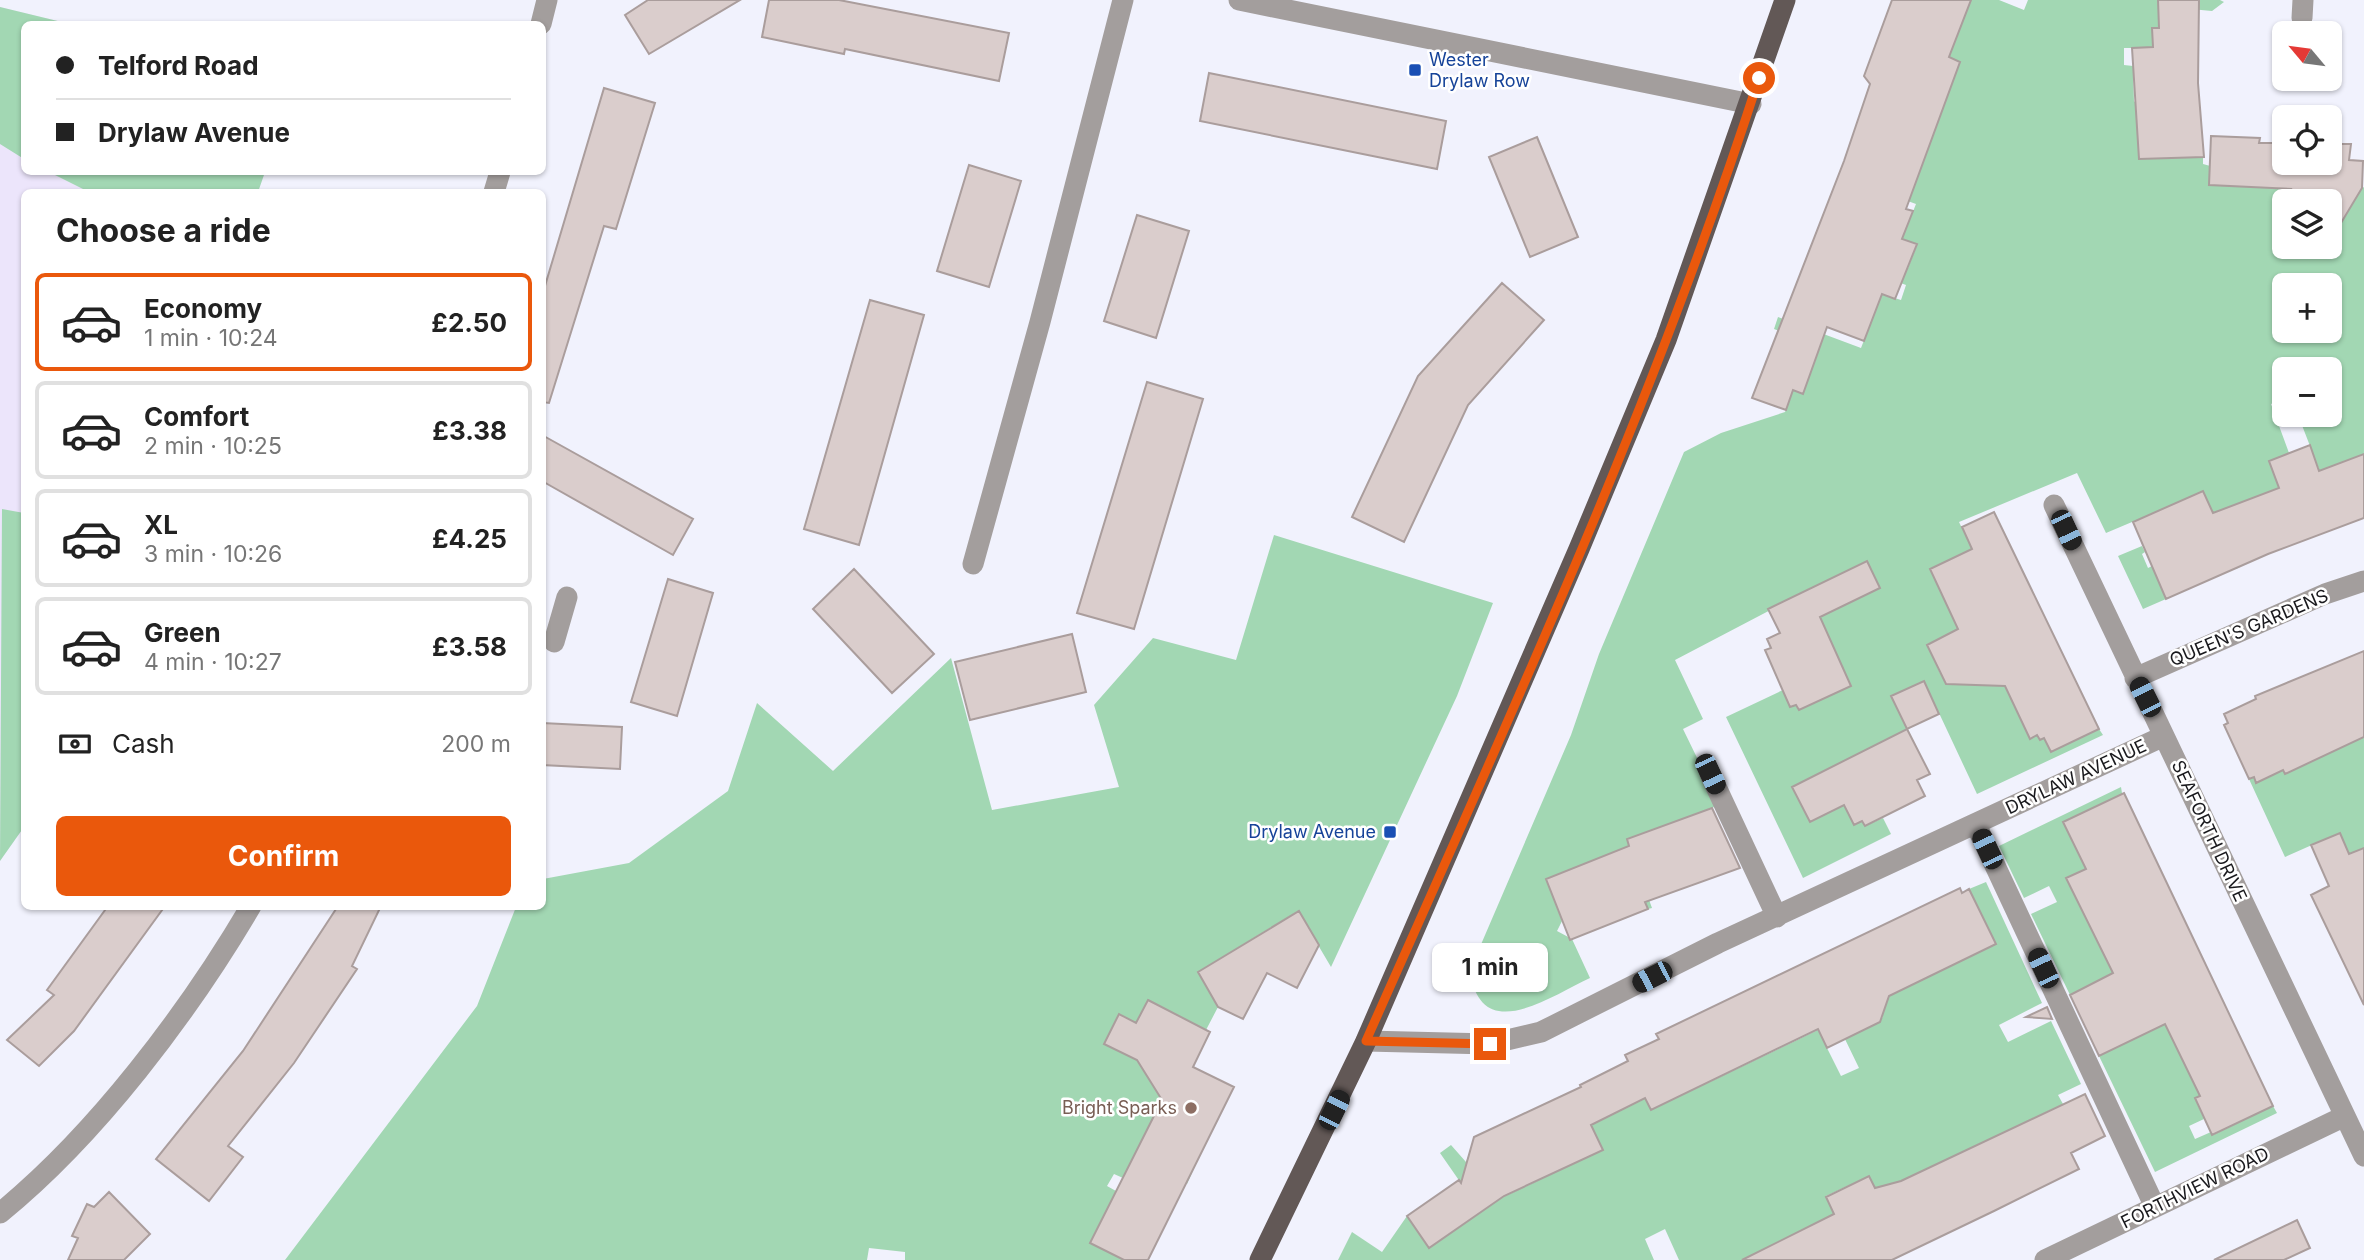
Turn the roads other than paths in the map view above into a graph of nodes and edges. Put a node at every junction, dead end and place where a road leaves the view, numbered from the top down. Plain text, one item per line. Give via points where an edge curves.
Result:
1 (547, 0) edge
2 (1123, 0) edge
3 (1239, 0) edge
4 (1785, 0) edge
5 (542, 21) edge
6 (1751, 104) junction
7 (2054, 505) dead end
8 (973, 564) dead end
9 (2364, 581) edge
10 (568, 597) dead end
11 (552, 617) edge
12 (554, 642) dead end
13 (2135, 678) junction
14 (2164, 736) junction
15 (1710, 774) dead end
16 (1976, 825) junction
17 (248, 910) edge
18 (1777, 917) junction
19 (1366, 1041) junction
20 (2352, 1117) edge
21 (2364, 1156) edge
22 (2155, 1207) junction
23 (0, 1213) edge
24 (1260, 1260) edge
25 (2045, 1260) edge

1 - 5 street
2 - 8 street
3 - 6 street
4 - 6 main road
6 - 19 main road via 1666,340
7 - 13 street, SEAFORTH DRIVE
9 - 13 street, QUEEN'S GARDENS
10 - 11 street
11 - 12 street
13 - 14 street, SEAFORTH DRIVE
14 - 16 street, DRYLAW AVENUE
14 - 20 street, SEAFORTH DRIVE
15 - 18 street
16 - 18 street, DRYLAW AVENUE
16 - 22 street
17 - 23 street via 188,1003 132,1075 72,1146
18 - 19 street, DRYLAW AVENUE via 1541,1032 1490,1044
19 - 24 main road
20 - 21 street, SEAFORTH DRIVE
20 - 22 street, FORTHVIEW ROAD
22 - 25 street, FORTHVIEW ROAD

